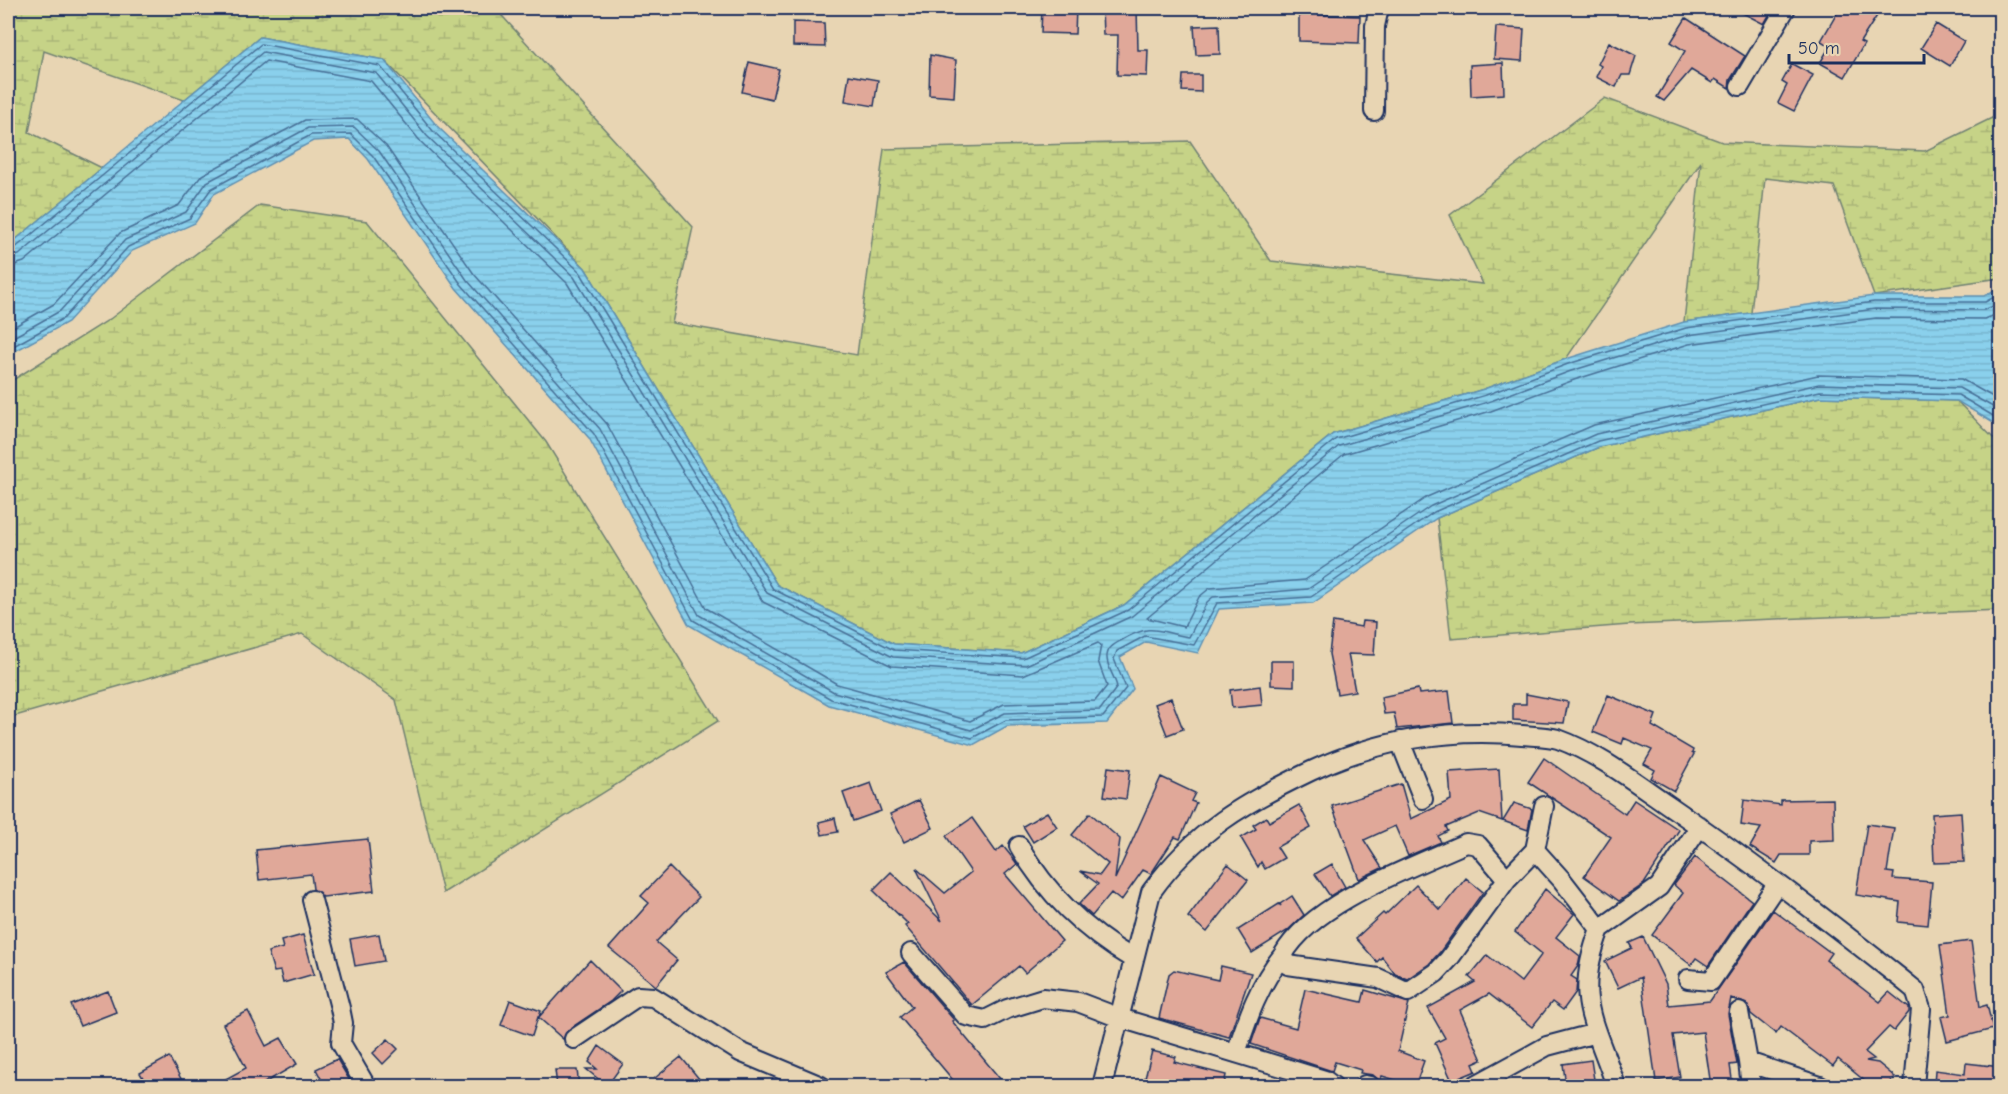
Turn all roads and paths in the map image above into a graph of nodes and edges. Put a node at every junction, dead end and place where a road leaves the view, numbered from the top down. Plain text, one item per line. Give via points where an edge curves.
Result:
1 (1379, 8) edge
2 (1786, 8) edge
3 (1740, 86) dead end
4 (1374, 111) dead end
5 (1400, 741) junction
6 (1423, 799) dead end
7 (1544, 806) dead end
8 (1700, 826) junction
9 (1018, 846) dead end
10 (1535, 850) junction
11 (1507, 879) junction
12 (1777, 884) junction
13 (312, 900) dead end
14 (1600, 928) junction
15 (911, 953) dead end
16 (1283, 955) junction
17 (1133, 959) junction
18 (1688, 979) dead end
19 (1739, 1012) dead end
20 (1119, 1018) junction
21 (1596, 1033) junction
22 (574, 1039) dead end
23 (1236, 1053) junction
24 (1748, 1062) junction
25 (366, 1086) edge
26 (821, 1086) edge
27 (1102, 1086) edge
28 (1333, 1086) edge
29 (1474, 1086) edge
30 (1616, 1086) edge
31 (1751, 1086) edge
32 (1820, 1086) edge
33 (1914, 1086) edge

1 - 4 street via 1375,26
2 - 3 street
5 - 6 street
5 - 8 street via 1495,732 1555,738 1623,774
5 - 17 street via 1323,765 1222,818 1169,867 1151,892
7 - 10 street
8 - 12 street
8 - 14 street via 1659,887
9 - 17 street via 1034,873 1078,920
10 - 11 street
10 - 14 street
11 - 16 street via 1478,845 1466,843 1392,876 1316,917 1292,939
11 - 16 street via 1436,973 1408,992 1378,978 1288,965
12 - 18 street via 1711,981
12 - 33 street via 1915,990 1921,1027
13 - 25 street via 340,1008 341,1043
14 - 21 street via 1585,980 1587,1006
15 - 20 street via 966,1016 984,1020 1043,998 1078,1002
16 - 23 street via 1255,996
17 - 20 street
19 - 24 street
20 - 23 street
20 - 27 street
21 - 29 street via 1547,1046
21 - 30 street
22 - 26 street via 638,996 653,997 740,1052
23 - 28 street via 1325,1080
24 - 31 street
24 - 32 street

